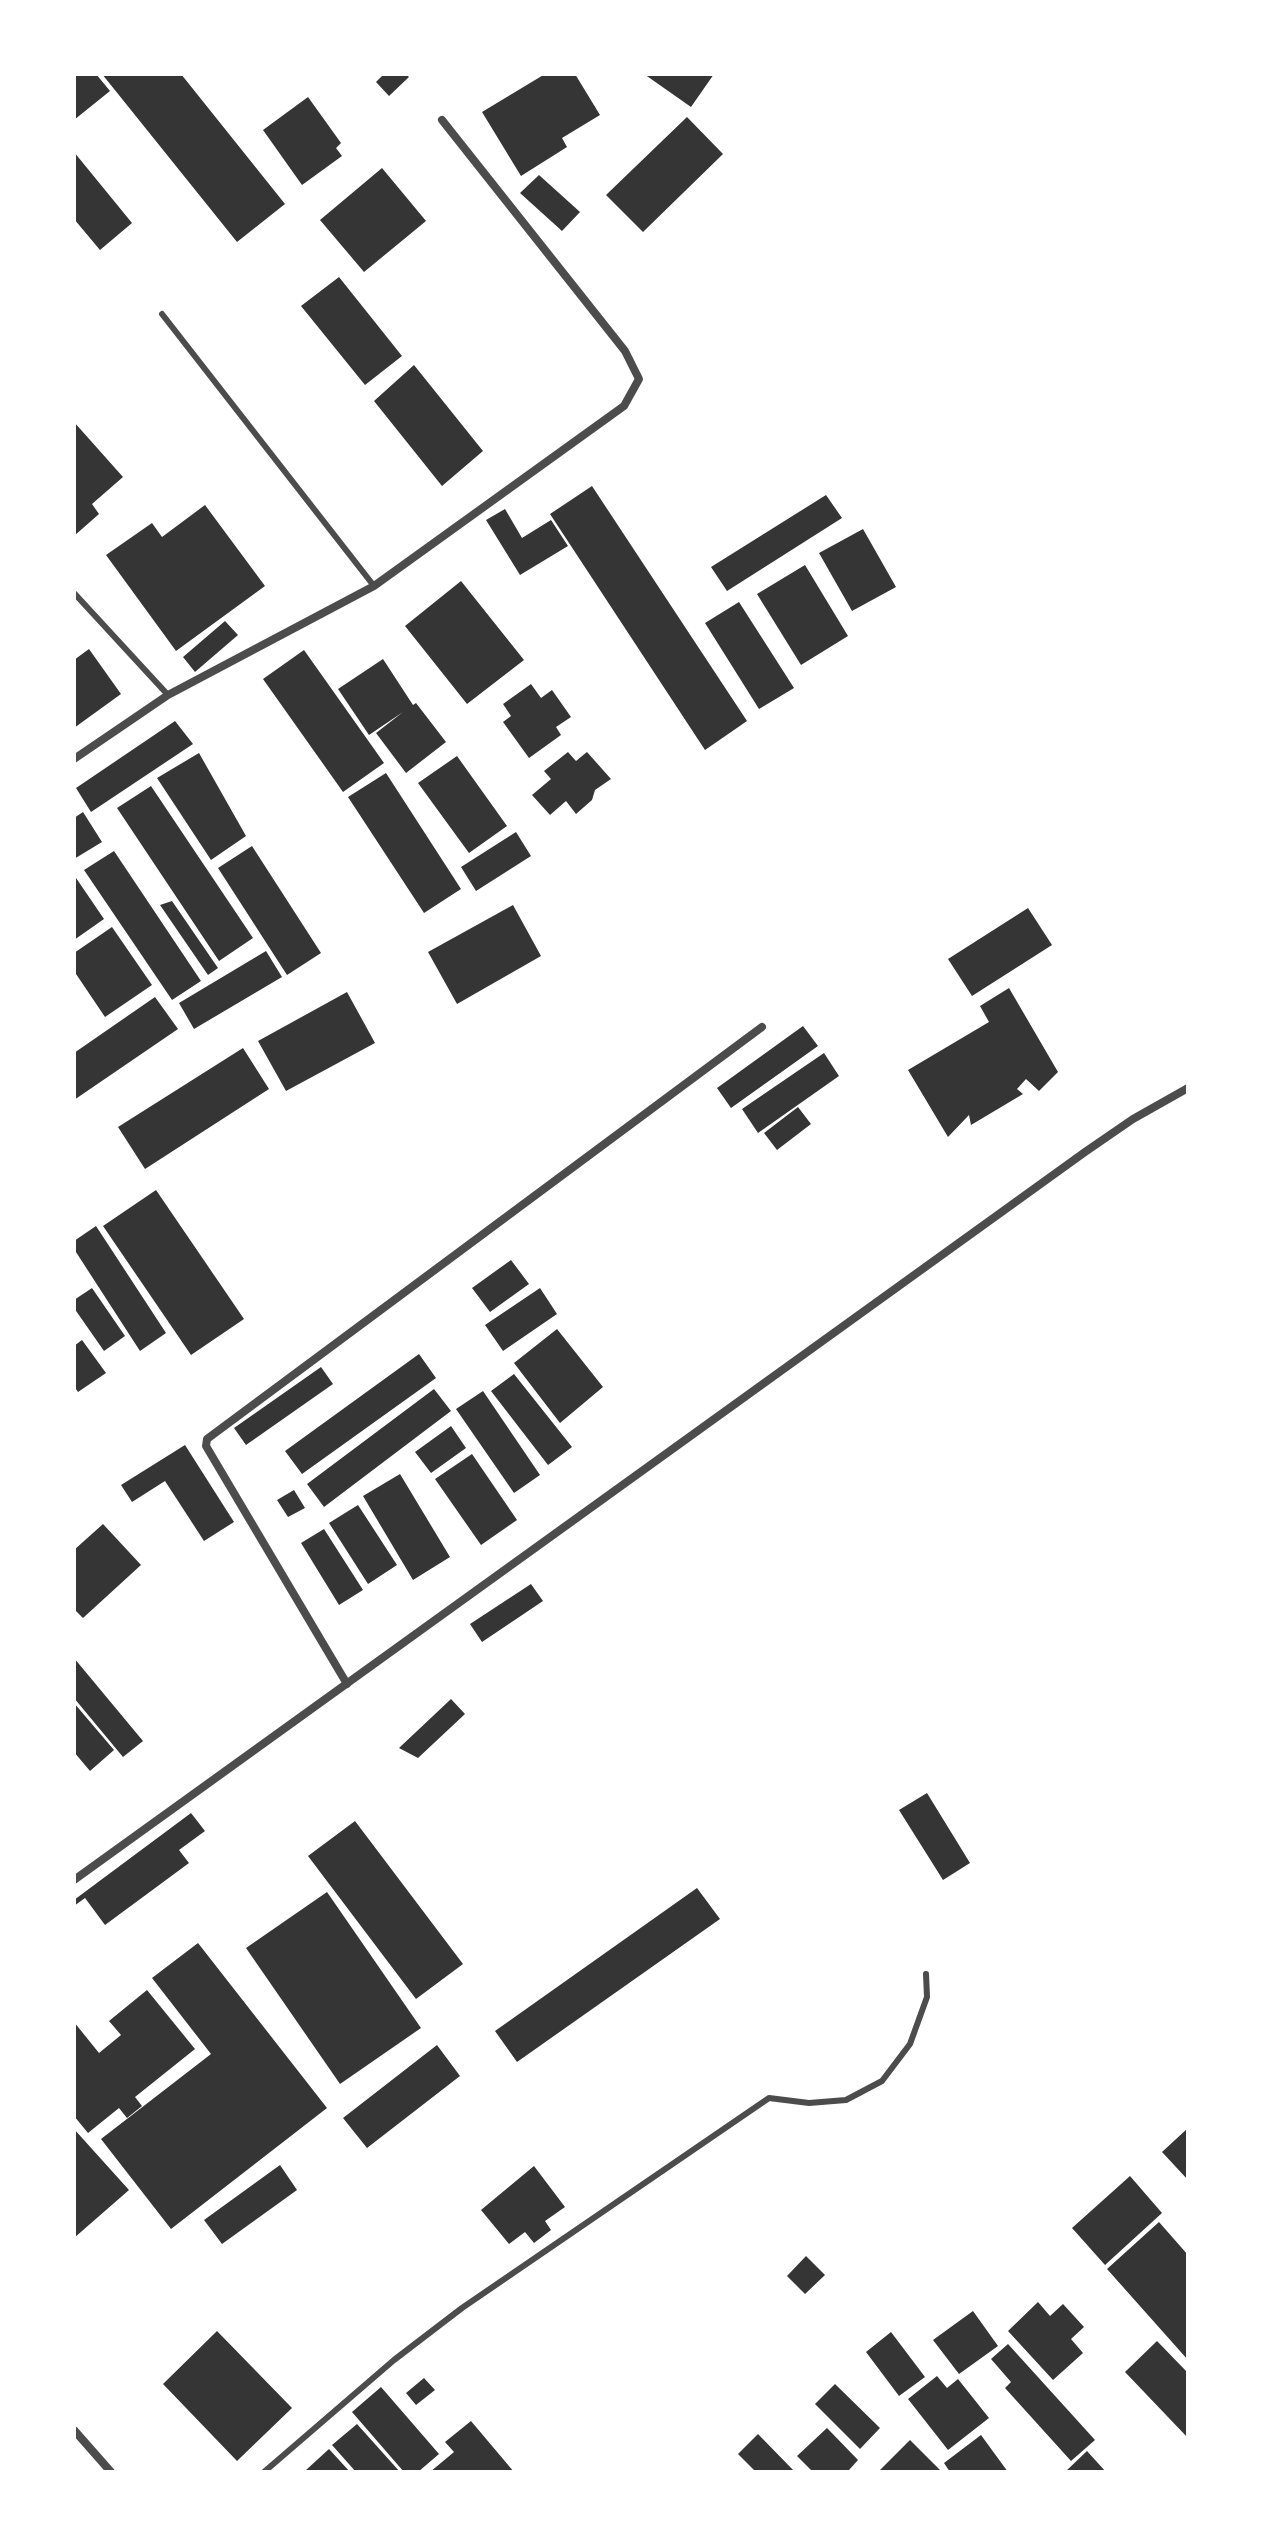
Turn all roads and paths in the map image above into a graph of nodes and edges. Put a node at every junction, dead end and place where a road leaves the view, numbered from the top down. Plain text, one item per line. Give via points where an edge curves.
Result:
1 (442, 120) dead end
2 (162, 314) dead end
3 (374, 586) junction
4 (74, 593) edge
5 (168, 695) junction
6 (74, 759) edge
7 (762, 1027) dead end
8 (1188, 1088) edge
9 (347, 1684) junction
10 (74, 1880) edge
11 (926, 1974) dead end
12 (74, 2430) edge
13 (111, 2472) edge
14 (264, 2472) edge

1 - 3 street via 625,351 639,379 624,406
2 - 3 lane
3 - 5 street
4 - 5 lane
5 - 6 street
7 - 9 street via 207,1439 206,1446
8 - 9 street via 1085,1152
9 - 10 street
11 - 14 lane via 927,1997 910,2044 882,2081 846,2100 769,2098 462,2308
12 - 13 street

